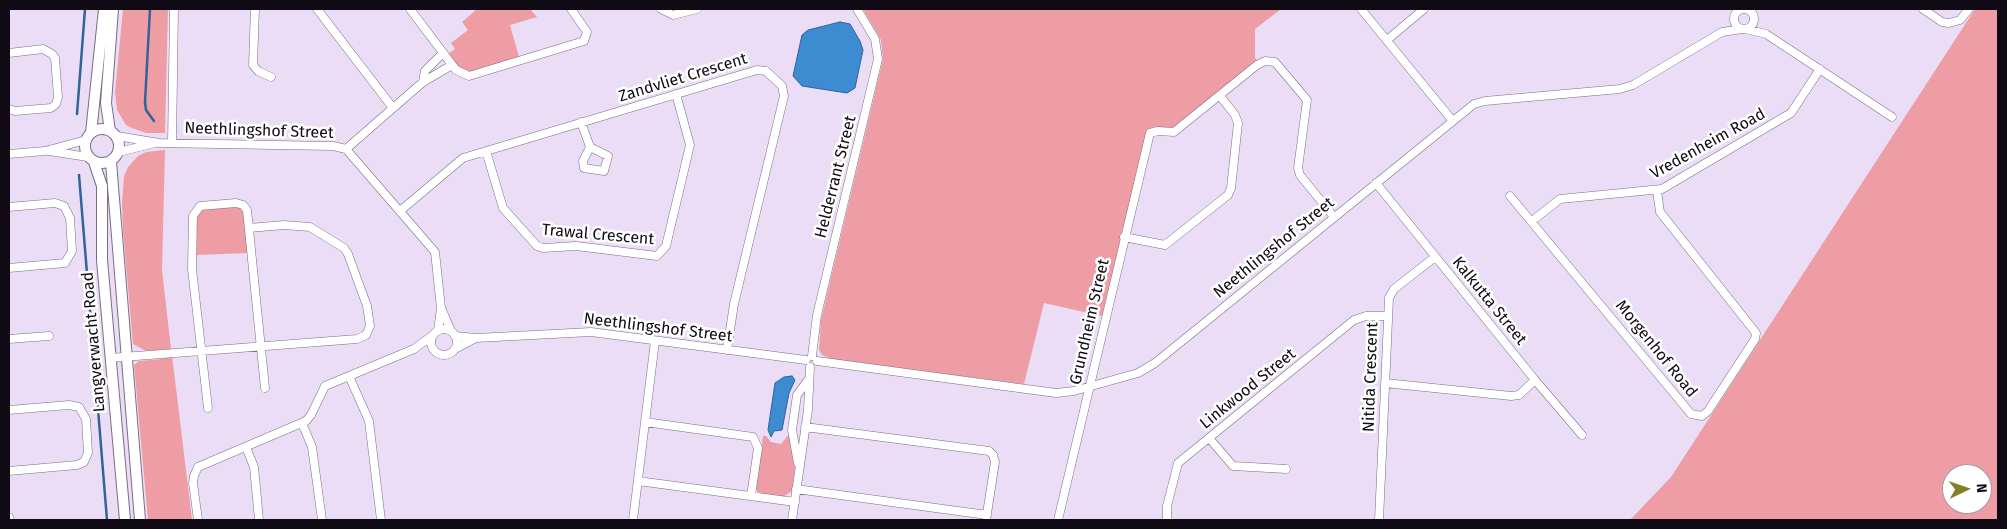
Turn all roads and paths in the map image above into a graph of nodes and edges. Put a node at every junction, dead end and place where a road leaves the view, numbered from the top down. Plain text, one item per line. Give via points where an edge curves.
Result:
1 (104, 9) edge
2 (113, 9) edge
3 (174, 9) edge
4 (255, 9) edge
5 (318, 9) edge
6 (410, 9) edge
7 (571, 9) edge
8 (661, 9) edge
9 (697, 9) edge
10 (857, 9) edge
11 (1361, 9) edge
12 (1424, 9) edge
13 (1922, 9) edge
14 (1969, 9) edge
15 (1737, 12) edge
16 (1751, 12) edge
17 (1744, 29) junction
18 (1722, 32) junction
19 (1766, 34) junction
20 (1386, 40) junction
21 (9, 53) edge
22 (444, 53) junction
23 (452, 65) junction
24 (1820, 69) junction
25 (271, 77) dead end
26 (424, 82) junction
27 (676, 94) junction
28 (1220, 96) junction
29 (393, 108) junction
30 (9, 109) edge
31 (1892, 117) dead end
32 (1452, 120) junction
33 (581, 122) junction
34 (113, 134) junction
35 (88, 137) junction
36 (159, 143) junction
37 (172, 143) junction
38 (590, 147) dead end
39 (346, 150) junction
40 (45, 151) junction
41 (486, 151) junction
42 (119, 152) junction
43 (9, 154) edge
44 (91, 159) junction
45 (110, 162) junction
46 (1376, 183) junction
47 (1657, 191) junction
48 (1510, 196) dead end
49 (9, 206) edge
50 (400, 211) junction
51 (1334, 217) junction
52 (1532, 221) junction
53 (249, 228) junction
54 (1124, 237) junction
55 (1435, 257) junction
56 (9, 268) edge
57 (441, 308) junction
58 (1387, 316) junction
59 (436, 333) junction
60 (453, 334) junction
61 (49, 336) dead end
62 (476, 338) junction
63 (9, 339) edge
64 (655, 341) junction
65 (260, 346) junction
66 (414, 349) junction
67 (454, 349) junction
68 (202, 350) junction
69 (727, 350) junction
70 (436, 352) junction
71 (126, 356) junction
72 (110, 358) junction
73 (811, 361) junction
74 (349, 376) junction
75 (808, 380) junction
76 (1535, 380) junction
77 (1385, 383) junction
78 (1089, 387) junction
79 (265, 388) dead end
80 (797, 395) junction
81 (808, 396) junction
82 (208, 408) dead end
83 (9, 410) edge
84 (645, 422) junction
85 (302, 423) junction
86 (805, 427) junction
87 (1582, 435) dead end
88 (1209, 438) junction
89 (246, 447) junction
90 (799, 468) junction
91 (1286, 469) dead end
92 (9, 471) edge
93 (638, 481) junction
94 (796, 489) junction
95 (751, 496) junction
96 (795, 502) junction
97 (987, 518) edge
98 (125, 520) edge
99 (140, 520) edge
100 (198, 520) edge
101 (259, 520) edge
102 (322, 520) edge
103 (381, 520) edge
104 (633, 520) edge
105 (792, 520) edge
106 (1058, 520) edge
107 (1167, 520) edge
108 (1379, 520) edge

1 - 35 street
2 - 34 street via 106,103
3 - 37 street
4 - 25 street via 253,65
5 - 29 street
6 - 22 street
7 - 23 street via 587,32 581,43 470,76 459,73
8 - 9 street via 673,15
10 - 73 street, Helderrant Street via 875,38 878,58 817,315
11 - 20 street
12 - 20 street
13 - 14 street via 1949,23 1960,20
15 - 16 street
15 - 17 street via 1735,24
15 - 18 street
16 - 17 street via 1754,22
16 - 19 street
17 - 18 street
17 - 19 street
18 - 32 street, Neethlingshof Street via 1628,87 1481,101
19 - 24 street
20 - 32 street
21 - 30 street via 43,50 52,54 58,98 56,104 48,109
22 - 23 street
22 - 26 street via 425,71
23 - 26 street
24 - 31 street
24 - 47 street, Vredenheim Road via 1790,113
26 - 29 street
27 - 33 street, Zandvliet Crescent
27 - 41 street, Trawal Crescent via 690,147 666,246 657,256 576,246 537,246 503,208
27 - 69 street, Zandvliet Crescent via 760,70 769,73 784,90 734,304
28 - 51 street via 1262,62 1272,61 1279,65 1307,100 1298,168 1300,175
28 - 54 street, Grundheim Street via 1174,132 1152,132 1147,138
28 - 54 street via 1238,123 1228,195 1165,245
29 - 39 street
32 - 46 street, Neethlingshof Street
33 - 38 street
33 - 41 street, Zandvliet Crescent
34 - 35 street via 98,129
34 - 36 street, Neethlingshof Street
34 - 42 street via 120,144
35 - 40 street
35 - 44 street via 85,148
36 - 37 street, Neethlingshof Street
36 - 42 street, Neethlingshof Street
37 - 39 street, Neethlingshof Street via 338,147
39 - 50 street, Neethlingshof Street
40 - 43 street
40 - 44 street
41 - 50 street, Zandvliet Crescent via 459,160
42 - 45 street
44 - 45 street via 102,164
44 - 72 street, Langverwacht Road via 102,186 102,260
45 - 71 street, Langverwacht Road
46 - 51 street, Neethlingshof Street
46 - 55 street, Kalkutta Street
47 - 52 street, Vredenheim Road via 1560,199
47 - 52 street, Morgenhof Road via 1660,212 1756,334 1708,412 1702,416 1691,414
48 - 52 street, Morgenhof Road
49 - 56 street via 55,203 64,206 70,218 72,251 65,263
50 - 57 street, Neethlingshof Street via 436,255
51 - 78 street, Neethlingshof Street via 1146,369
53 - 65 street
53 - 65 street via 310,227 344,248 368,310 370,326 366,335 357,339
53 - 68 street via 243,205 236,203 198,208 194,216 192,268
54 - 78 street, Grundheim Street
55 - 58 street, Nitida Crescent via 1392,292
55 - 76 street, Kalkutta Street
57 - 59 street, Neethlingshof Street
57 - 60 street, Neethlingshof Street
58 - 77 street, Nitida Crescent
58 - 88 street, Linkwood Street via 1366,316 1354,320
59 - 60 street
59 - 66 street
59 - 70 street via 432,347
60 - 62 street, Neethlingshof Street
60 - 67 street
61 - 63 street
62 - 64 street, Neethlingshof Street via 579,332
62 - 67 street, Neethlingshof Street
64 - 69 street, Neethlingshof Street
64 - 84 street
65 - 68 street
65 - 79 street
66 - 70 street
66 - 74 street
67 - 70 street via 446,355
68 - 71 street
68 - 82 street
69 - 73 street, Neethlingshof Street
71 - 72 street
71 - 99 street, Langverwacht Road
72 - 98 street, Langverwacht Road
73 - 75 street, Helderrant Street
73 - 78 street, Neethlingshof Street via 1056,393
74 - 85 street via 325,386 310,417
74 - 103 street via 369,421
75 - 80 street
75 - 81 street, Helderrant Street
76 - 77 street via 1519,395 1511,396
76 - 87 street, Kalkutta Street
77 - 108 street, Nitida Crescent
78 - 106 street, Grundheim Street
80 - 81 street
80 - 90 street via 792,430
81 - 86 street, Helderrant Street
83 - 92 street via 79,407 86,419 88,453 84,462 77,465
84 - 93 street
84 - 95 street via 753,437 758,448
85 - 89 street
85 - 102 street via 312,447
86 - 90 street, Helderrant Street
86 - 97 street via 989,451 995,462
88 - 91 street via 1233,466
88 - 107 street, Linkwood Street via 1177,464 1166,510
89 - 100 street via 198,467 194,476
89 - 101 street via 254,467
90 - 94 street, Helderrant Street
93 - 95 street
93 - 104 street
94 - 96 street, Helderrant Street
94 - 97 street
95 - 96 street
96 - 105 street, Helderrant Street

